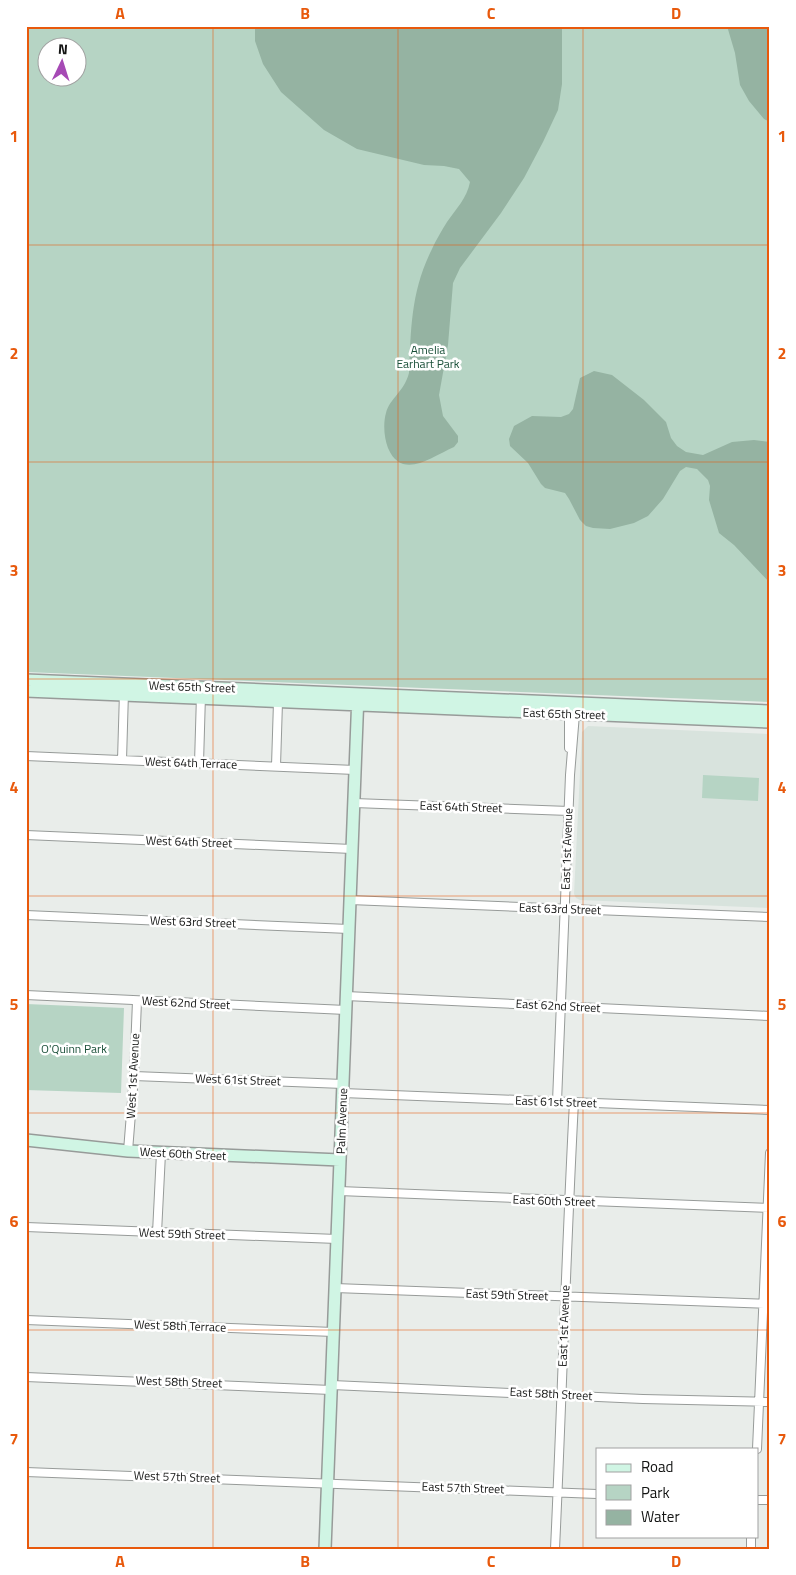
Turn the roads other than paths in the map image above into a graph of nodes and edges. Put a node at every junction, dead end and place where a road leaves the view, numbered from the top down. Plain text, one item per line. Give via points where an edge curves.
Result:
1 (26, 680) edge
2 (124, 690) junction
3 (26, 692) edge
4 (201, 693) junction
5 (358, 700) junction
6 (278, 702) junction
7 (572, 711) junction
8 (770, 711) edge
9 (770, 722) edge
10 (26, 756) edge
11 (122, 760) junction
12 (199, 763) junction
13 (276, 766) junction
14 (355, 770) junction
15 (354, 803) junction
16 (569, 811) junction
17 (26, 835) edge
18 (352, 849) junction
19 (350, 900) junction
20 (565, 909) junction
21 (26, 915) edge
22 (770, 917) edge
23 (349, 929) junction
24 (26, 995) edge
25 (346, 996) junction
26 (137, 1001) junction
27 (561, 1006) junction
28 (346, 1010) junction
29 (770, 1016) edge
30 (134, 1076) junction
31 (343, 1089) junction
32 (557, 1102) junction
33 (574, 1102) junction
34 (770, 1110) edge
35 (26, 1140) edge
36 (128, 1151) junction
37 (161, 1153) junction
38 (770, 1153) edge
39 (340, 1160) junction
40 (339, 1191) junction
41 (569, 1201) junction
42 (769, 1208) edge
43 (26, 1227) edge
44 (158, 1233) junction
45 (337, 1239) junction
46 (335, 1288) junction
47 (565, 1297) junction
48 (767, 1304) edge
49 (26, 1320) edge
50 (334, 1332) junction
51 (26, 1377) edge
52 (331, 1387) junction
53 (562, 1395) junction
54 (760, 1402) junction
55 (770, 1402) edge
56 (757, 1448) edge
57 (26, 1472) edge
58 (328, 1483) junction
59 (557, 1492) junction
60 (596, 1494) edge
61 (325, 1549) edge
62 (555, 1549) edge

1 - 2 main road, West 65th Street
2 - 3 main road, West 65th Street
2 - 4 main road, West 65th Street
2 - 11 street
4 - 5 main road, West 65th Street
4 - 6 main road, West 65th Street
4 - 12 street
5 - 6 main road, West 65th Street
5 - 7 main road, East 65th Street
5 - 14 main road, Palm Avenue
6 - 13 street
7 - 8 main road, East 65th Street
7 - 9 main road, East 65th Street
7 - 16 street, East 1st Avenue
10 - 11 street, West 64th Terrace
11 - 12 street, West 64th Terrace
12 - 13 street, West 64th Terrace
13 - 14 street, West 64th Terrace
14 - 15 main road, Palm Avenue
15 - 16 street, East 64th Street
15 - 18 main road, Palm Avenue
16 - 20 street, East 1st Avenue
17 - 18 street, West 64th Street
18 - 19 main road, Palm Avenue
19 - 20 street, East 63rd Street
19 - 23 main road, Palm Avenue
20 - 22 street, East 63rd Street
20 - 27 street, East 1st Avenue
21 - 23 street, West 63rd Street
23 - 25 main road, Palm Avenue
24 - 26 street, West 62nd Street
25 - 27 street, East 62nd Street
25 - 28 main road, Palm Avenue
26 - 28 street, West 62nd Street
26 - 30 street, West 1st Avenue
27 - 29 street, East 62nd Street
27 - 32 street, East 1st Avenue
28 - 31 main road, Palm Avenue
30 - 31 street, West 61st Street
30 - 36 street, West 1st Avenue
31 - 32 street, East 61st Street
31 - 39 main road, Palm Avenue
32 - 33 street, East 61st Street
33 - 34 street, East 61st Street
33 - 41 street, East 1st Avenue
35 - 36 main road, West 60th Street
36 - 37 main road, West 60th Street
37 - 39 main road, West 60th Street
37 - 44 street
38 - 42 street
39 - 40 main road, Palm Avenue
40 - 41 street, East 60th Street
40 - 45 main road, Palm Avenue
41 - 42 street, East 60th Street
41 - 47 street, East 1st Avenue
42 - 48 street
43 - 44 street, West 59th Street
44 - 45 street, West 59th Street
45 - 46 main road, Palm Avenue
46 - 47 street, East 59th Street
46 - 50 main road, Palm Avenue
47 - 48 street, East 59th Street
47 - 53 street, East 1st Avenue
48 - 54 street
49 - 50 street, West 58th Terrace
50 - 52 main road, Palm Avenue
51 - 52 street, West 58th Street
52 - 53 street, East 58th Street
52 - 58 main road, Palm Avenue
53 - 54 street, East 58th Street
53 - 59 street, East 1st Avenue
54 - 55 street, East 58th Street
54 - 56 street
57 - 58 street, West 57th Street
58 - 59 street, East 57th Street
58 - 61 main road, Palm Avenue
59 - 60 street, East 57th Street
59 - 62 street, East 1st Avenue

